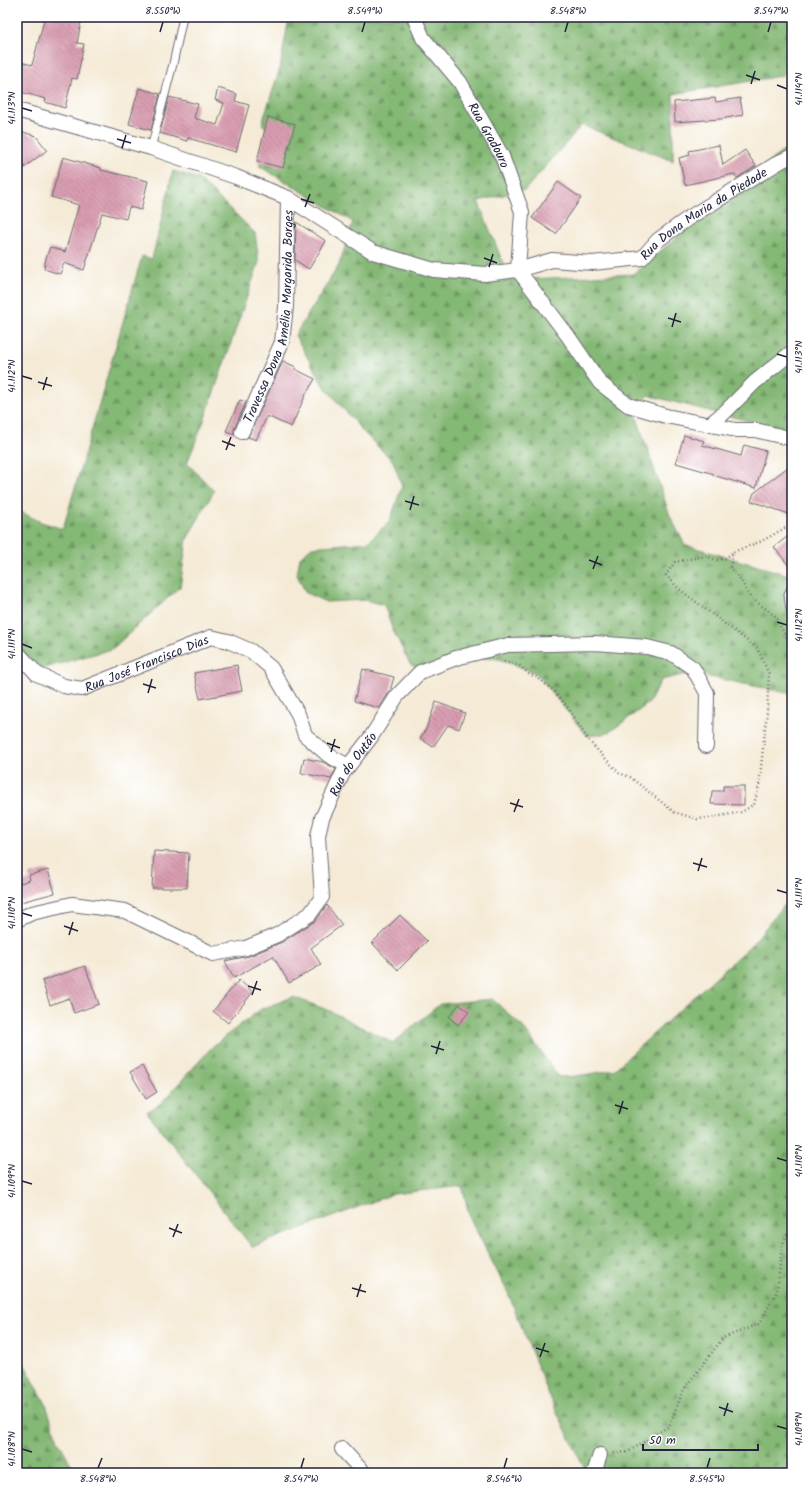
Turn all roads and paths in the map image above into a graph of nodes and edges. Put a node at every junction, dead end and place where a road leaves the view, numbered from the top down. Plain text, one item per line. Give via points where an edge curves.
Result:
1 (183, 17) edge
2 (414, 17) edge
3 (17, 110) edge
4 (151, 148) junction
5 (792, 156) edge
6 (288, 198) junction
7 (518, 270) junction
8 (792, 352) edge
9 (710, 424) junction
10 (242, 432) dead end
11 (792, 440) edge
12 (792, 524) edge
13 (733, 552) junction
14 (792, 587) edge
15 (792, 612) edge
16 (792, 648) edge
17 (17, 652) edge
18 (501, 660) dead end
19 (792, 668) edge
20 (792, 674) edge
21 (706, 746) dead end
22 (348, 766) junction
23 (17, 920) edge
24 (792, 1224) edge
25 (342, 1449) dead end
26 (600, 1455) joint
27 (364, 1473) edge
28 (594, 1473) edge

1 - 4 lane
2 - 7 street, Rua Gradouro via 423,38 460,82 502,156 522,212
3 - 4 street, Rua Dona Maria da Piedade
4 - 6 street, Rua Dona Maria da Piedade
5 - 7 street, Rua Dona Maria da Piedade via 690,217 658,240 642,258 592,263 552,260
6 - 7 street, Rua Dona Maria da Piedade via 373,252 434,270 485,274
6 - 10 street, Travessa Dona Amélia Margarida Borges via 286,307 282,342
7 - 9 street via 600,383 628,405 666,416
8 - 9 street
9 - 11 street via 736,430 755,430
12 - 13 path via 762,541
13 - 16 path via 730,568 741,580 750,597 775,616
13 - 18 path via 726,558 717,560 705,556 676,562 666,575 680,589 757,648 768,674 759,786 754,804 742,812 697,819 674,812 630,777 619,773 588,740 569,708 553,690 520,666
14 - 15 lane via 788,594
17 - 22 street, Rua José Francisco Dias via 36,674 64,686 82,689 210,637 228,641 250,651 271,668 298,714 305,735
19 - 20 path
21 - 22 street, Rua do Outão via 707,693 693,668 671,653 647,647 595,643 508,645 456,658 420,672 396,696 371,737
22 - 23 street, Rua do Outão via 342,773 322,818 318,836 322,897 310,914 277,935 246,948 213,954 126,910 72,904 32,913
24 - 26 path via 782,1246 777,1292 759,1324 723,1338 684,1389 669,1426 628,1452
25 - 27 street
26 - 28 street

